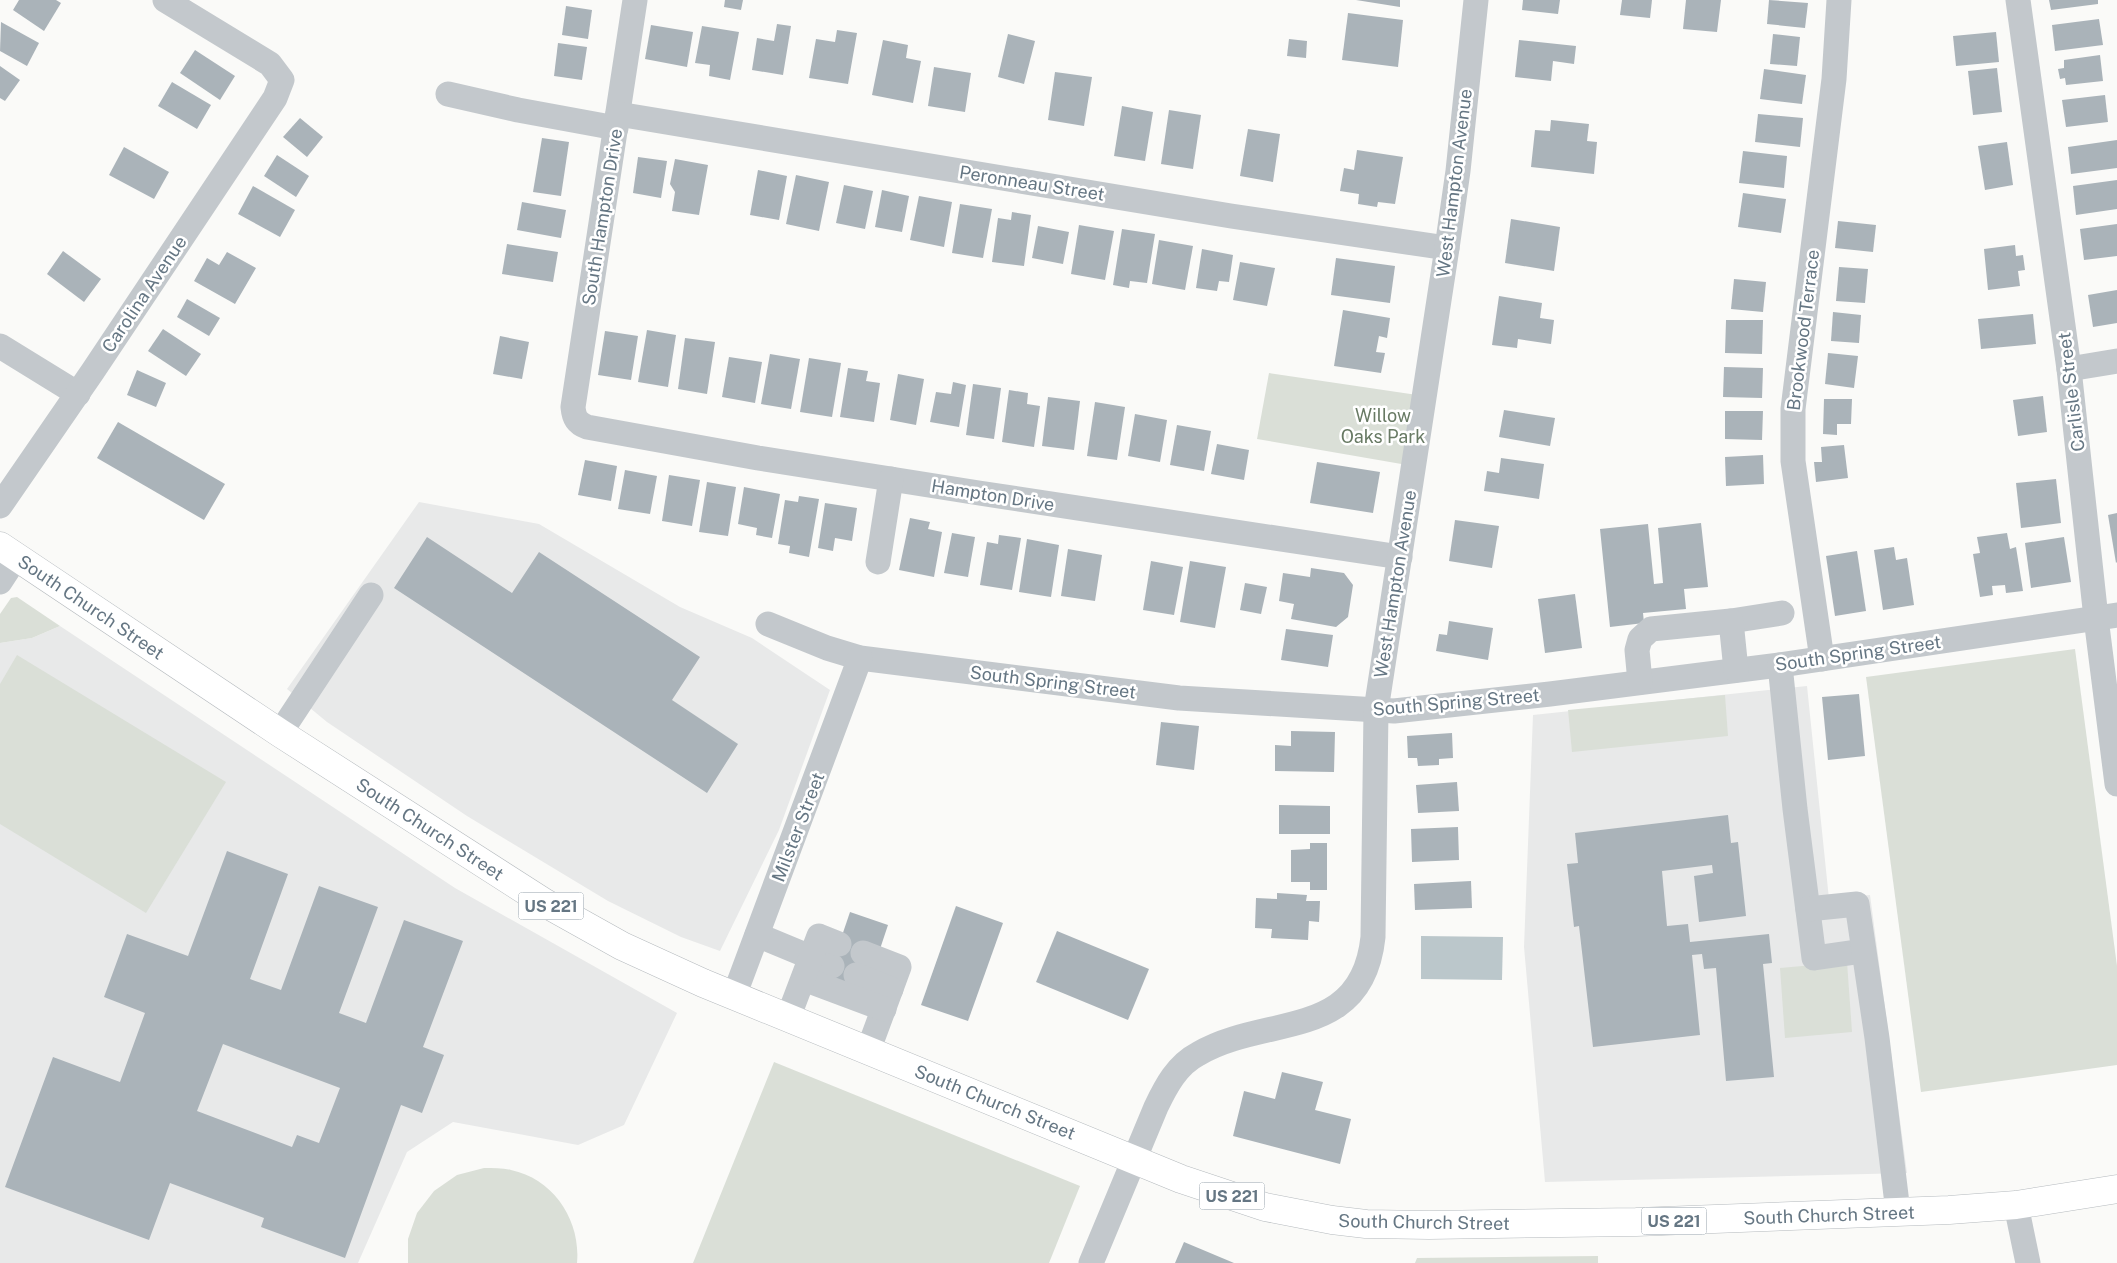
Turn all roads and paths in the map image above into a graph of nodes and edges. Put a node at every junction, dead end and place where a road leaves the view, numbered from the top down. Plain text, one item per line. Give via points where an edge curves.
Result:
1 (165, 0) edge
2 (635, 0) edge
3 (1476, 0) edge
4 (1838, 0) edge
5 (2018, 0) edge
6 (448, 94) dead end
7 (617, 121) junction
8 (1447, 248) junction
9 (0, 346) edge
10 (2117, 361) edge
11 (2069, 370) junction
12 (78, 394) junction
13 (587, 428) joint
14 (891, 479) junction
15 (0, 506) edge
16 (9, 551) edge
17 (1400, 557) junction
18 (878, 562) dead end
19 (0, 582) edge
20 (371, 595) dead end
21 (1782, 613) dead end
22 (2106, 617) edge
23 (1732, 621) junction
24 (768, 624) dead end
25 (860, 658) junction
26 (1822, 659) junction
27 (1780, 665) junction
28 (1736, 670) junction
29 (1640, 682) junction
30 (1376, 710) junction
31 (280, 733) junction
32 (2117, 784) edge
33 (1808, 909) junction
34 (757, 935) junction
35 (1863, 952) junction
36 (822, 961) junction
37 (859, 964) dead end
38 (734, 996) junction
39 (888, 999) junction
40 (788, 1018) junction
41 (868, 1051) junction
42 (1135, 1160) junction
43 (2117, 1189) edge
44 (2016, 1205) junction
45 (1898, 1212) junction
46 (1091, 1263) edge
47 (2028, 1263) edge

1 - 12 street, Carolina Avenue via 270,64 282,80 275,98
2 - 7 street, South Hampton Drive
3 - 8 street, West Hampton Avenue
4 - 26 street, Brookwood Terrace via 1834,79 1792,435
5 - 11 street, Carlisle Street
6 - 7 street, Peronneau Street via 518,110
7 - 8 street, Peronneau Street
7 - 13 street, South Hampton Drive via 572,407 573,416
8 - 17 street, West Hampton Avenue
9 - 12 street
10 - 11 street
11 - 22 street, Carlisle Street
12 - 15 street, Carolina Avenue
13 - 14 street, Hampton Drive
14 - 17 street, Hampton Drive
14 - 18 street
16 - 19 street
16 - 31 main road, South Church Street / US 221
17 - 30 street, West Hampton Avenue
20 - 31 street
21 - 23 street
22 - 26 street, South Spring Street
22 - 32 street, Carlisle Street
23 - 28 street
23 - 29 street via 1651,629 1640,639 1637,650
24 - 25 street, South Spring Street
25 - 30 street, South Spring Street via 1179,698
25 - 34 street, Milster Street
26 - 27 street, South Spring Street
27 - 28 street, South Spring Street
27 - 33 street
28 - 29 street, South Spring Street
29 - 30 street, South Spring Street via 1404,710
30 - 42 street, West Hampton Avenue via 1373,937 1366,972 1350,995 1329,1012 1216,1044 1196,1054 1165,1086
31 - 38 main road, South Church Street / US 221 via 545,903 662,966
33 - 35 street via 1857,904
33 - 35 street via 1814,958
34 - 36 street
34 - 38 street, Milster Street
35 - 45 street via 1878,1038
36 - 39 street
36 - 40 street
37 - 39 street via 899,966
38 - 40 main road, South Church Street / US 221
39 - 41 street
40 - 41 main road, South Church Street / US 221
41 - 42 main road, South Church Street / US 221
42 - 45 main road, South Church Street / US 221 via 1265,1207 1366,1224 1636,1222
42 - 46 street, West Hampton Avenue
43 - 44 main road, South Church Street / US 221
44 - 45 main road, South Church Street / US 221
44 - 47 street

